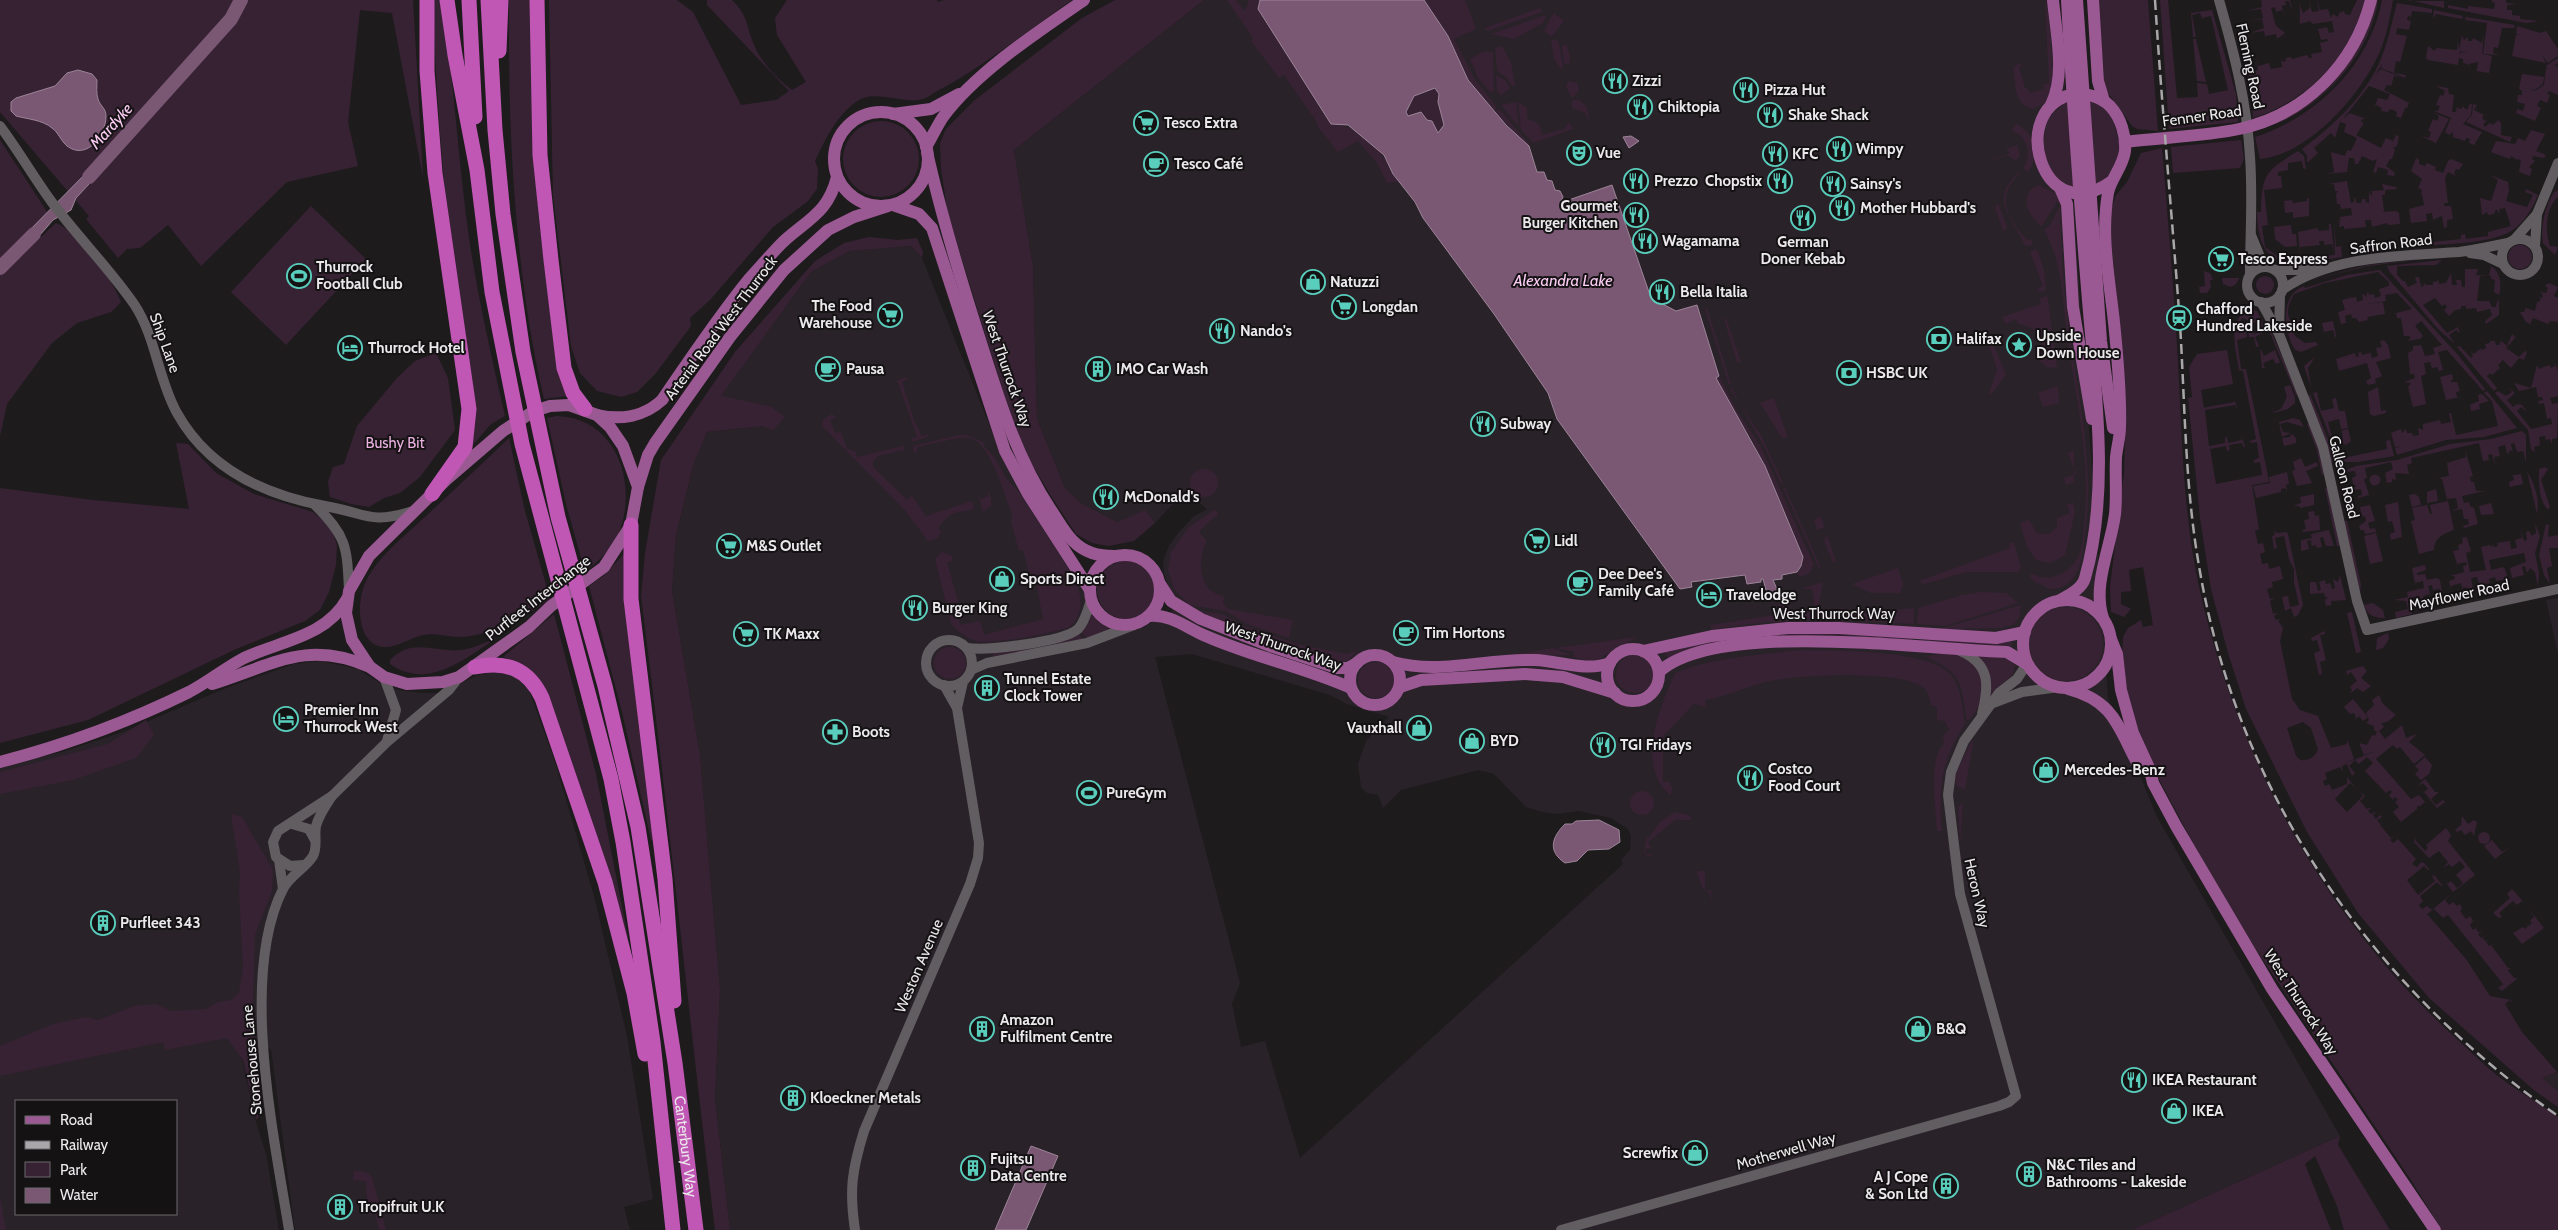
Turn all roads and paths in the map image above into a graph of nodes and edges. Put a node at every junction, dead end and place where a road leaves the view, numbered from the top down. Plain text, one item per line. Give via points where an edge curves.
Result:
1 (427, 0) edge
2 (448, 0) edge
3 (469, 0) edge
4 (488, 0) edge
5 (501, 0) edge
6 (537, 0) edge
7 (1084, 0) edge
8 (2053, 0) edge
9 (2066, 0) edge
10 (2077, 0) edge
11 (2092, 0) edge
12 (2219, 0) edge
13 (2372, 0) edge
14 (968, 89) junction
15 (493, 97) junction
16 (2104, 101) junction
17 (2051, 105) junction
18 (891, 114) junction
19 (0, 126) edge
20 (2124, 142) junction
21 (927, 149) junction
22 (2558, 162) edge
23 (477, 170) junction
24 (837, 177) junction
25 (2112, 181) junction
26 (2060, 188) junction
27 (891, 205) junction
28 (2537, 214) junction
29 (2249, 229) junction
30 (2511, 241) junction
31 (938, 243) junction
32 (2535, 246) junction
33 (807, 248) junction
34 (2462, 252) junction
35 (2503, 264) junction
36 (2272, 269) junction
37 (2324, 269) junction
38 (2250, 275) junction
39 (2281, 292) junction
40 (2261, 302) junction
41 (2279, 334) junction
42 (2096, 342) junction
43 (591, 412) junction
44 (2098, 455) junction
45 (2116, 457) junction
46 (638, 487) junction
47 (432, 494) junction
48 (315, 505) junction
49 (414, 511) junction
50 (631, 525) junction
51 (1114, 556) junction
52 (1160, 584) junction
53 (2558, 589) edge
54 (348, 595) junction
55 (1090, 595) junction
56 (2060, 600) junction
57 (1149, 616) junction
58 (2103, 618) junction
59 (1134, 625) junction
60 (2367, 630) joint
61 (2025, 632) junction
62 (2111, 639) junction
63 (966, 648) junction
64 (1957, 650) junction
65 (1643, 651) junction
66 (1393, 662) junction
67 (1357, 663) junction
68 (1610, 663) junction
69 (2027, 664) junction
70 (370, 667) junction
71 (475, 667) junction
72 (971, 670) junction
73 (1659, 672) junction
74 (384, 676) junction
75 (459, 676) junction
76 (963, 682) junction
77 (944, 686) junction
78 (1400, 687) junction
79 (2062, 687) junction
80 (1351, 688) junction
81 (191, 690) junction
82 (1615, 693) junction
83 (1993, 703) junction
84 (957, 708) junction
85 (1982, 715) junction
86 (387, 742) junction
87 (0, 762) edge
88 (2153, 783) junction
89 (332, 796) junction
90 (292, 824) junction
91 (315, 840) junction
92 (278, 860) junction
93 (303, 865) junction
94 (283, 889) junction
95 (675, 1063) junction
96 (2016, 1096) joint
97 (658, 1104) junction
98 (289, 1230) edge
99 (673, 1230) edge
100 (696, 1230) edge
101 (855, 1230) edge
102 (1561, 1230) edge
103 (2435, 1230) edge

1 - 47 highway via 427,71 435,174 469,408 465,448
2 - 23 highway
3 - 23 highway
4 - 15 highway
5 - 15 highway
6 - 43 highway via 540,155 564,368 573,393
7 - 14 main road via 1031,37
8 - 17 main road via 2058,67 2057,94
9 - 42 main road via 2077,170
10 - 42 main road
11 - 16 main road via 2098,81
12 - 29 street, Fleming Road via 2244,97 2250,157
13 - 20 main road, Fenner Road via 2345,60 2314,93 2283,113 2226,132
14 - 18 main road via 931,109
14 - 21 main road via 943,118
15 - 95 highway via 508,257 531,393 638,827
16 - 17 main road via 2080,94
16 - 20 main road via 2119,119
17 - 26 main road via 2039,127 2038,151 2045,172
18 - 21 main road via 912,124
18 - 24 main road via 867,115 848,126 835,150
19 - 48 street, Ship Lane via 51,201 134,305 146,328 171,402 193,437 241,478
20 - 25 main road via 2123,160
21 - 27 main road via 927,169 922,183 906,199
21 - 51 main road, West Thurrock Way via 942,218 1022,461 1074,542 1097,556
22 - 28 street
23 - 97 highway via 492,292 522,444 611,779 639,935
24 - 27 main road via 846,191 860,201 871,205
24 - 43 main road, Arterial Road West Thurrock via 825,207 784,242 748,281 662,400 653,408 633,416
25 - 26 main road via 2094,193 2084,195
25 - 45 main road via 2108,192 2106,236 2117,349 2120,427
26 - 44 main road via 2067,204 2070,276
27 - 31 main road, West Thurrock Way via 919,214 926,220
27 - 33 main road, Arterial Road West Thurrock via 828,230
28 - 30 street
28 - 32 street
29 - 36 street, Fleming Road via 2257,250
29 - 38 street, Fleming Road
30 - 32 street, Saffron Road via 2526,240
30 - 34 street, Saffron Road
30 - 35 street via 2502,252
31 - 33 main road via 931,232 914,218 893,214 859,223
31 - 55 main road, West Thurrock Way via 1005,451
32 - 35 street, Saffron Road via 2538,262 2531,272 2516,275
33 - 46 main road, Arterial Road West Thurrock via 767,290 692,390 650,451
34 - 35 street, Saffron Road via 2484,255
34 - 37 street, Saffron Road via 2378,258
36 - 37 street, Saffron Road
36 - 38 street via 2260,268
36 - 39 street via 2281,278
37 - 39 street, Saffron Road via 2292,283
38 - 40 street via 2249,293
39 - 40 street via 2272,301
39 - 41 street, Galleon Road
40 - 41 street, Galleon Road
41 - 60 street, Galleon Road via 2323,446 2361,616
42 - 44 main road
42 - 45 main road
43 - 46 main road via 610,427 623,446
43 - 47 main road via 557,405 524,416
44 - 56 main road via 2091,556 2082,583
45 - 58 main road via 2115,512 2099,591
46 - 50 main road, Purfleet Interchange
47 - 49 main road
48 - 49 street, Ship Lane via 377,519
48 - 54 street, Ship Lane via 336,526 342,538 348,561
49 - 54 main road via 369,556
50 - 71 main road, Purfleet Interchange via 604,567
50 - 95 highway via 631,599 670,929
51 - 52 main road via 1143,559 1156,573
51 - 55 main road via 1097,569
52 - 57 main road via 1159,602
52 - 67 main road, West Thurrock Way via 1171,601 1226,630 1337,668 1348,668
53 - 60 street, Mayflower Road
54 - 70 main road, Purfleet Interchange via 346,613 352,640
54 - 81 main road via 338,612 321,628 244,659
55 - 59 main road via 1098,614 1122,626
55 - 63 street via 1082,624 1068,634 991,650
56 - 58 main road via 2088,605
56 - 61 main road via 2037,613
57 - 59 main road
57 - 80 main road, West Thurrock Way via 1158,615 1180,622 1228,646
58 - 62 main road
59 - 72 street via 1087,643 986,663
61 - 65 main road, West Thurrock Way via 1996,638 1788,628 1712,636
61 - 69 main road via 2023,644
62 - 79 main road via 2109,658 2102,671 2085,684
62 - 88 main road, West Thurrock Way via 2117,654 2127,716
63 - 72 street via 972,658
63 - 77 street via 958,642 946,641 929,652 926,663 929,674
64 - 69 main road, West Thurrock Way via 2007,652
64 - 73 main road, West Thurrock Way via 1840,641 1774,643 1688,656
64 - 85 street via 1973,656 1987,681
65 - 68 main road via 1626,650
65 - 73 main road via 1654,660
66 - 67 main road via 1376,655
66 - 68 main road via 1425,667 1533,660 1594,668
66 - 78 main road via 1399,672
67 - 80 main road via 1350,676
68 - 82 main road via 1608,679
69 - 79 main road via 2037,676
69 - 83 street, Heron Way via 2024,672
70 - 74 main road, Purfleet Interchange
70 - 81 main road via 342,656 308,654
71 - 75 main road, Purfleet Interchange
71 - 97 highway via 498,664 516,668 534,683 542,698 605,882 625,955
72 - 76 street
73 - 82 main road via 1655,688 1644,698 1629,700
74 - 75 main road, Purfleet Interchange via 402,683 422,685
74 - 86 street, Stonehouse Lane via 396,710
75 - 86 street, Stonehouse Lane via 431,706
76 - 77 street
76 - 84 street, Weston Avenue
77 - 84 street, Weston Avenue
78 - 80 main road via 1391,700 1378,705 1364,703
78 - 82 main road via 1421,680 1525,674 1563,677
79 - 83 street, Heron Way via 2022,692
79 - 88 main road, West Thurrock Way via 2088,694 2100,702 2113,717 2144,774
81 - 87 main road via 90,735
83 - 85 street, Heron Way
84 - 101 street, Weston Avenue via 979,843 978,858 970,884 864,1131 850,1190
85 - 96 street, Heron Way via 1964,740 1951,772 1948,795 1952,846 1960,894
86 - 89 street, Stonehouse Lane
88 - 103 main road, West Thurrock Way via 2272,990
89 - 90 street, Stonehouse Lane
89 - 91 street, Stonehouse Lane via 319,818
90 - 91 street via 304,826
90 - 92 street, Stonehouse Lane via 275,836 273,848
91 - 93 street, Stonehouse Lane via 313,857
92 - 93 street via 290,866
92 - 94 street, Stonehouse Lane
93 - 94 street, Stonehouse Lane
94 - 98 street, Stonehouse Lane via 269,932 260,1009
95 - 100 highway, Canterbury Way
96 - 102 street, Motherwell Way via 2004,1104
97 - 99 highway, Canterbury Way

